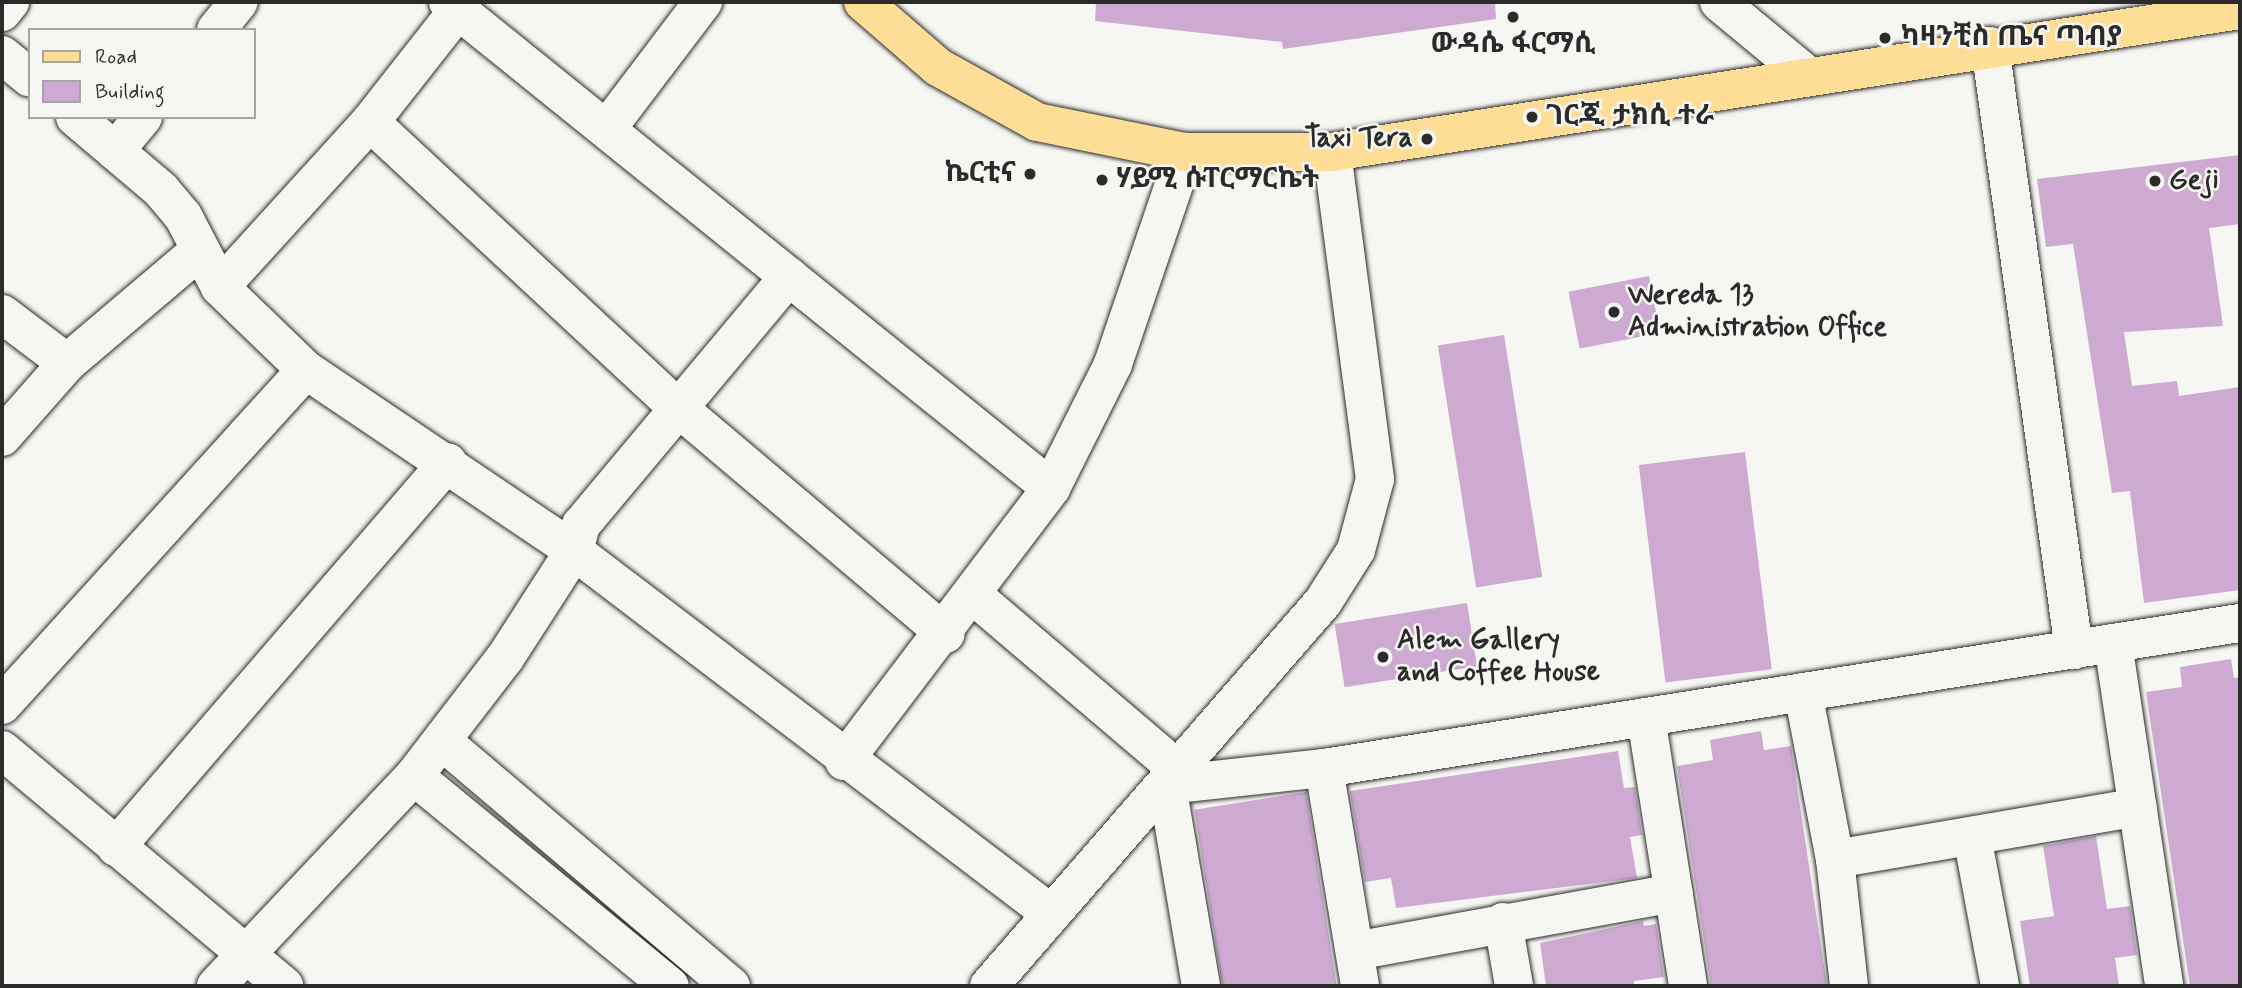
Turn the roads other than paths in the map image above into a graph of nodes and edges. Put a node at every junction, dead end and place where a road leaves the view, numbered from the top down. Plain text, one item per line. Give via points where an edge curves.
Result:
1 (10, 2) edge
2 (240, 2) edge
3 (703, 2) edge
4 (863, 2) edge
5 (1719, 2) edge
6 (453, 6) edge
7 (2221, 9) edge
8 (2, 12) edge
9 (218, 28) edge
10 (1990, 46) junction
11 (2, 55) edge
12 (1807, 75) junction
13 (28, 76) edge
14 (77, 119) edge
15 (142, 119) edge
16 (370, 122) junction
17 (609, 126) junction
18 (115, 151) junction
19 (1185, 152) junction
20 (1332, 152) junction
21 (198, 252) junction
22 (789, 276) junction
23 (220, 287) junction
24 (2, 314) edge
25 (67, 363) junction
26 (306, 370) junction
27 (676, 406) junction
28 (2, 437) edge
29 (448, 462) junction
30 (1051, 488) junction
31 (574, 551) junction
32 (974, 596) junction
33 (2240, 623) edge
34 (946, 635) junction
35 (2113, 643) junction
36 (2074, 650) junction
37 (1803, 692) junction
38 (2, 705) edge
39 (1646, 717) junction
40 (442, 741) junction
41 (2, 750) edge
42 (845, 761) junction
43 (1324, 768) junction
44 (414, 776) junction
45 (1171, 776) junction
46 (2138, 807) junction
47 (1972, 836) junction
48 (116, 847) junction
49 (1835, 859) junction
50 (1674, 893) junction
51 (1050, 913) junction
52 (1503, 922) junction
53 (245, 955) junction
54 (1358, 969) edge
55 (216, 986) edge
56 (284, 986) edge
57 (670, 986) edge
58 (731, 986) edge
59 (989, 986) edge
60 (1201, 986) edge
61 (1514, 986) edge
62 (1688, 986) edge
63 (1849, 986) edge
64 (2000, 986) edge
65 (2164, 986) edge

1 - 8 street
2 - 9 street
3 - 17 street
4 - 19 main road via 937,67 1037,122
5 - 12 street
6 - 16 street
6 - 17 street
7 - 10 main road
10 - 12 main road
10 - 36 street
11 - 13 street
12 - 20 main road
14 - 18 street
15 - 18 street
16 - 23 street
16 - 27 street
17 - 22 street
18 - 21 street via 183,216
19 - 20 main road
19 - 30 street via 1113,364
20 - 45 street via 1366,376 1375,479 1371,511 1356,550 1323,602
21 - 23 street
21 - 25 street
22 - 27 street
22 - 30 street
23 - 26 street
24 - 25 street
25 - 28 street
26 - 29 street
26 - 38 street
27 - 31 street via 581,525
27 - 34 street
29 - 31 street
29 - 48 street
30 - 32 street
31 - 40 street
31 - 42 street
32 - 34 street
32 - 45 street
33 - 35 street
34 - 42 street
35 - 36 street
35 - 46 street
36 - 37 street
37 - 39 street
37 - 49 street
39 - 43 street
39 - 50 street
40 - 44 street
40 - 58 street
41 - 48 street
42 - 51 street
43 - 45 street
43 - 54 street
44 - 53 street
44 - 57 street
45 - 51 street
45 - 60 street
46 - 47 street
46 - 65 street
47 - 49 street
47 - 64 street
48 - 53 street
49 - 63 street
50 - 52 street
50 - 62 street
51 - 59 street
52 - 54 street
52 - 61 street
53 - 55 street
53 - 56 street

